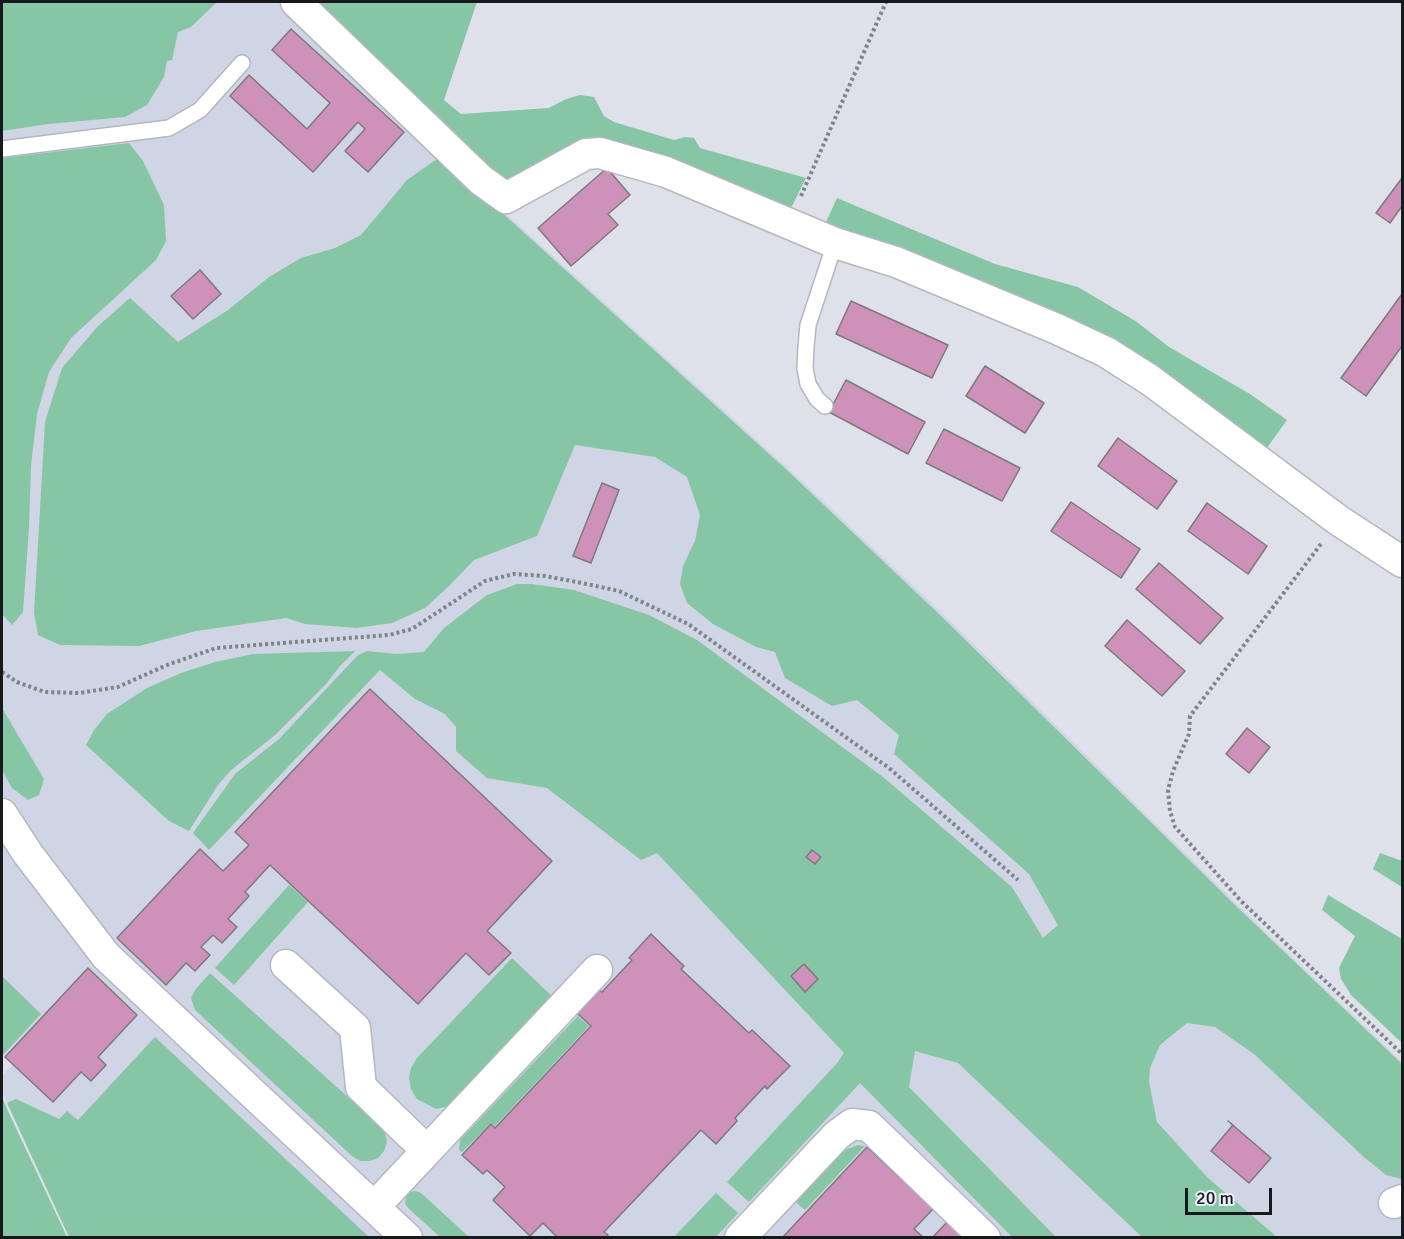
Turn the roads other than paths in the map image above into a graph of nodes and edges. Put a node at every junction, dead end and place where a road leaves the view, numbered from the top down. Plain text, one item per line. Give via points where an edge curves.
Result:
1 (296, 2) edge
2 (242, 63) dead end
3 (2, 149) edge
4 (835, 243) junction
5 (825, 406) dead end
6 (1402, 562) edge
7 (2, 814) edge
8 (286, 965) dead end
9 (597, 970) dead end
10 (426, 1150) junction
11 (375, 1206) junction
12 (407, 1238) edge
13 (740, 1238) edge
14 (986, 1238) edge

1 - 4 street via 481,180 506,198 586,154 600,153 666,172
2 - 3 lane via 200,110 169,128
4 - 5 lane via 811,316 806,346 808,384
4 - 6 street via 896,262 1106,352
7 - 11 street via 106,956
8 - 10 street via 355,1028 361,1088
9 - 10 street
10 - 11 street
11 - 12 street
13 - 14 street via 852,1124 869,1126

